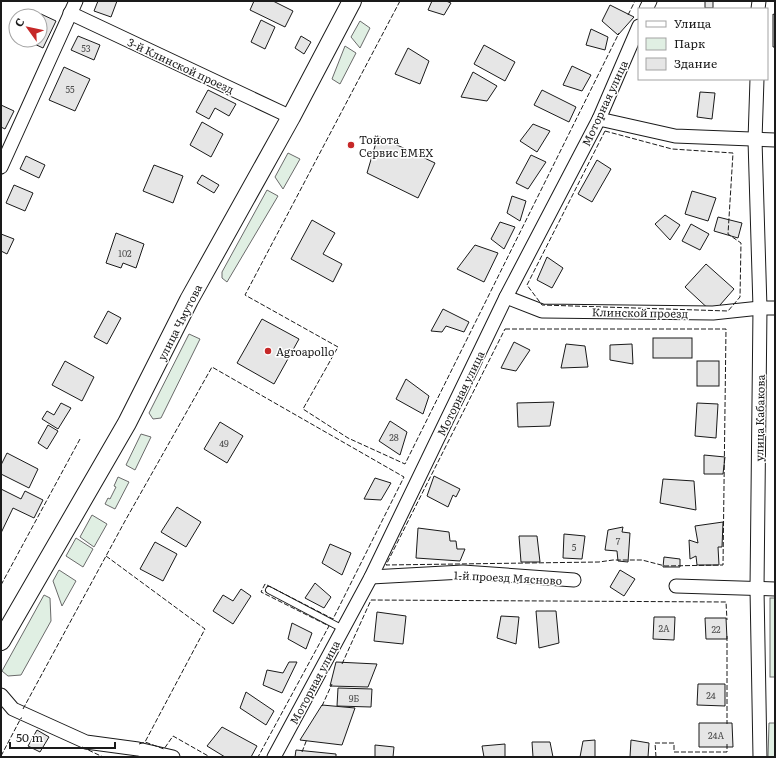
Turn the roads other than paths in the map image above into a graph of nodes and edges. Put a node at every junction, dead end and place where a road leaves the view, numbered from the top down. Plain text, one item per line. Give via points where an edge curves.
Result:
1 (76, 1) edge
2 (352, 1) edge
3 (70, 13) junction
4 (638, 28) edge
5 (757, 80) edge
6 (291, 117) junction
7 (599, 119) junction
8 (755, 140) junction
9 (775, 140) edge
10 (1, 167) edge
11 (506, 297) junction
12 (760, 308) junction
13 (775, 308) edge
14 (370, 577) junction
15 (574, 580) dead end
16 (676, 586) dead end
17 (757, 589) junction
18 (775, 589) edge
19 (269, 590) dead end
20 (343, 629) junction
21 (1, 641) edge
22 (1, 695) edge
23 (173, 757) edge
24 (274, 757) edge
25 (760, 757) edge

1 - 3 street
2 - 6 main road, улица Чмутова
3 - 6 street, 3-й Клинской проезд
3 - 10 street
4 - 7 street, Моторная улица
5 - 8 street, улица Кабакова
6 - 21 main road, улица Чмутова via 189,300 127,423
7 - 8 street via 675,136
7 - 11 street, Моторная улица
8 - 9 street
8 - 12 street, улица Кабакова
11 - 12 street, Клинской проезд via 542,311 713,313
11 - 14 street, Моторная улица
12 - 13 street, Клинской проезд
12 - 17 street, улица Кабакова
14 - 15 street, 1-й проезд Мясново via 463,572
14 - 20 street, Моторная улица
16 - 17 street
17 - 18 street
17 - 25 street, улица Кабакова
19 - 20 lane
20 - 24 street, Моторная улица
22 - 23 street via 13,709 86,742

